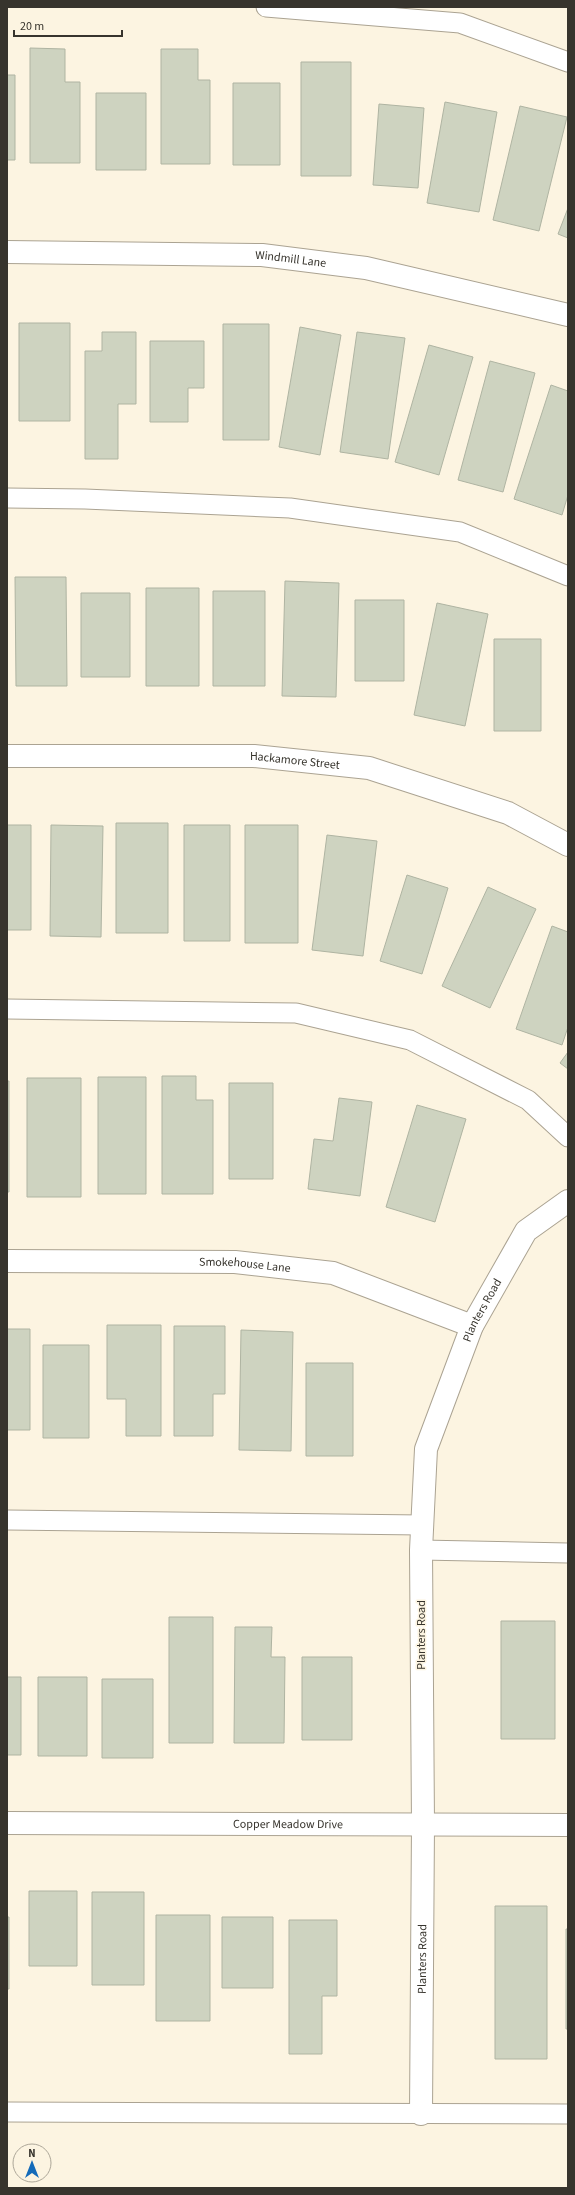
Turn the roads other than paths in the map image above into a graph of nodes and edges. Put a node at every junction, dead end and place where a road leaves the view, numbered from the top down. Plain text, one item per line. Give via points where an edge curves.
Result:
1 (266, 7) edge
2 (568, 62) edge
3 (7, 252) edge
4 (568, 315) edge
5 (7, 498) edge
6 (568, 576) edge
7 (7, 756) edge
8 (568, 846) edge
9 (7, 1009) edge
10 (568, 1137) edge
11 (568, 1202) edge
12 (7, 1261) edge
13 (472, 1326) junction
14 (7, 1520) edge
15 (422, 1525) junction
16 (421, 1550) junction
17 (568, 1553) edge
18 (7, 1823) edge
19 (423, 1824) junction
20 (568, 1825) edge
21 (7, 2112) edge
22 (421, 2114) junction
23 (568, 2114) edge

1 - 2 lane via 460,23
3 - 4 street, Windmill Lane via 262,255 366,268
5 - 6 lane via 290,508 460,532
7 - 8 street, Hackamore Street via 254,756 369,768 508,813
9 - 10 lane via 303,1015 410,1040 528,1100
11 - 13 street, Planters Road via 526,1231
12 - 13 street, Smokehouse Lane via 236,1262 333,1272
13 - 15 street, Planters Road via 426,1449
14 - 15 lane
15 - 16 street, Planters Road
16 - 17 lane
16 - 19 street, Planters Road
18 - 19 street, Copper Meadow Drive
19 - 20 street, Copper Meadow Drive
19 - 22 street, Planters Road
21 - 22 lane
22 - 23 lane

